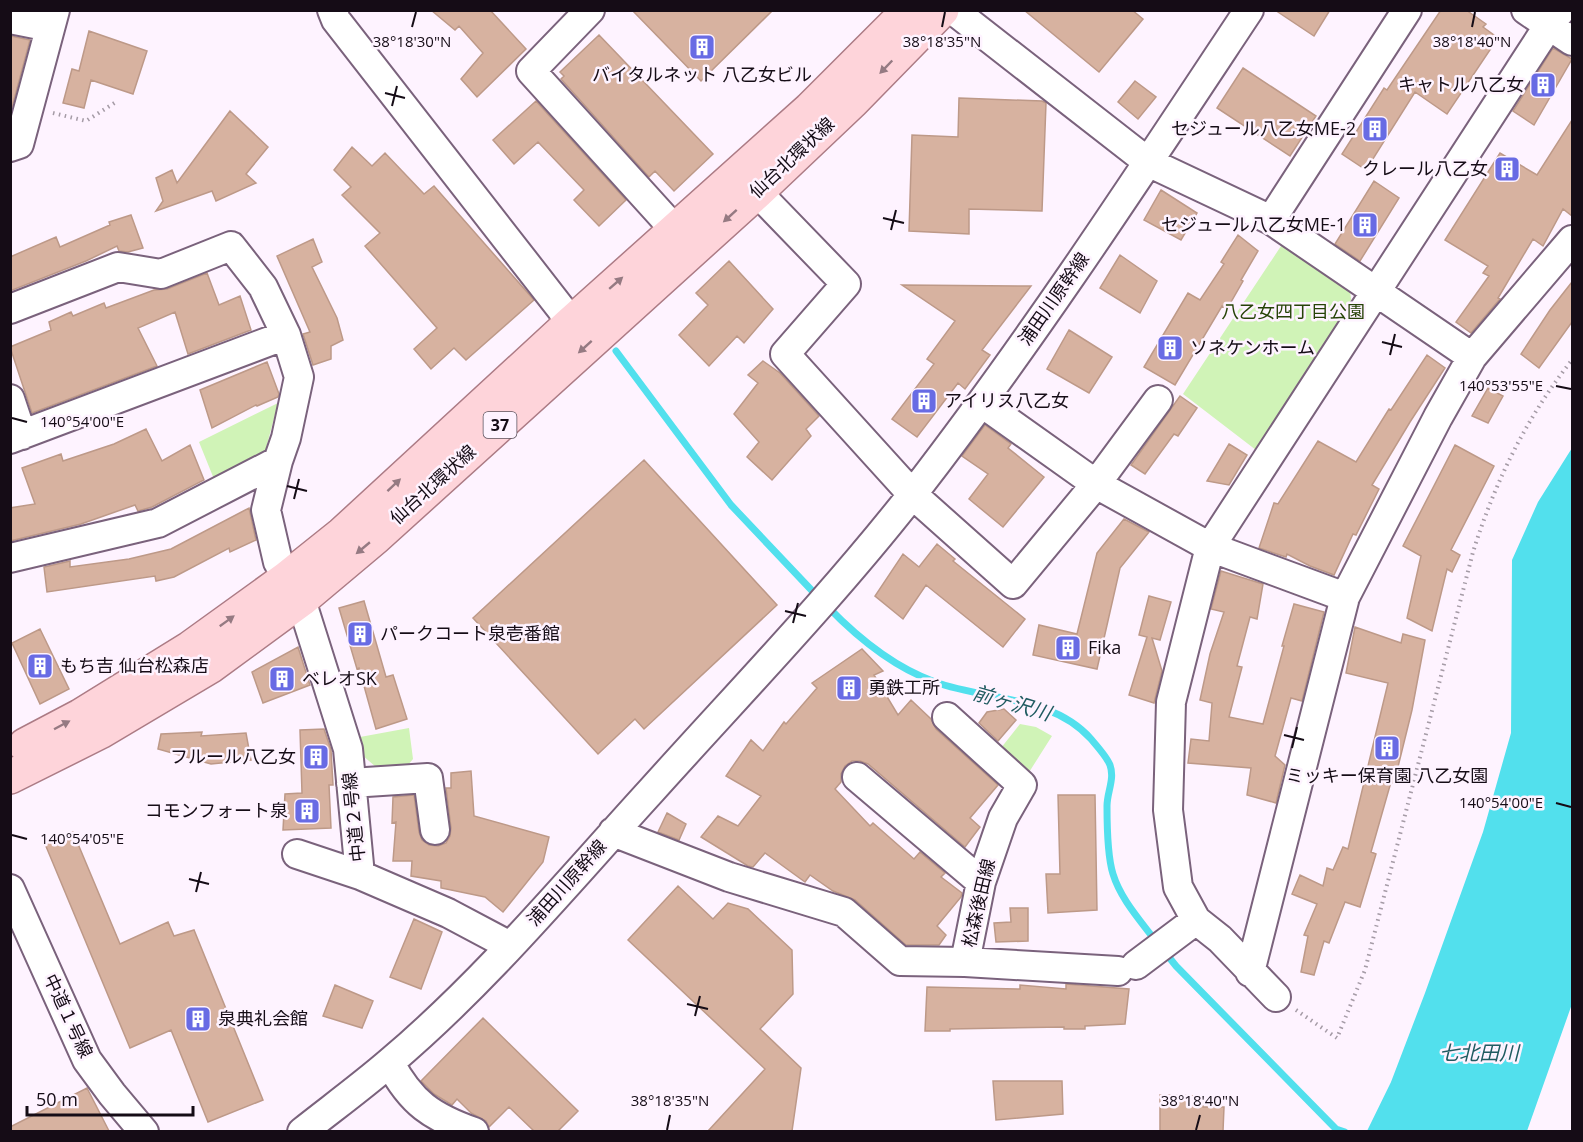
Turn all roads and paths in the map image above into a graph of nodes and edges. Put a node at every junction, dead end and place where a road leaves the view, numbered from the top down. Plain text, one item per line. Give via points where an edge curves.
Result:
1 (332, 10) edge
2 (909, 10) edge
3 (942, 10) edge
4 (953, 10) edge
5 (1249, 10) edge
6 (1407, 10) edge
7 (590, 11) edge
8 (10, 19) edge
9 (53, 19) edge
10 (1552, 22) edge
11 (117, 102) dead end
12 (29, 106) junction
13 (10, 147) edge
14 (1148, 162) junction
15 (757, 192) junction
16 (1271, 220) junction
17 (676, 231) junction
18 (1572, 240) edge
19 (1376, 292) junction
20 (10, 309) edge
21 (570, 324) junction
22 (286, 335) junction
23 (1472, 357) junction
24 (1572, 360) edge
25 (10, 399) edge
26 (1158, 400) dead end
27 (982, 403) junction
28 (16, 437) edge
29 (278, 461) junction
30 (1096, 484) junction
31 (912, 494) junction
32 (1210, 547) junction
33 (10, 558) edge
34 (294, 589) junction
35 (1345, 597) junction
36 (947, 717) dead end
37 (10, 753) edge
38 (10, 777) edge
39 (857, 777) dead end
40 (351, 783) junction
41 (435, 830) dead end
42 (613, 832) junction
43 (297, 854) dead end
44 (360, 875) junction
45 (981, 882) junction
46 (10, 890) edge
47 (1196, 920) junction
48 (510, 946) junction
49 (965, 962) junction
50 (1250, 972) junction
51 (1276, 997) joint
52 (390, 1063) junction
53 (144, 1131) edge
54 (302, 1131) edge
55 (474, 1131) edge

1 - 21 street
2 - 17 main road, 仙台北環状線 / 37 via 810,109
3 -> 15 main road, 仙台北環状線 / 37
4 - 14 street
5 - 14 street, 浦田川原幹線
6 - 16 street
7 - 17 street via 531,70
8 - 9 street
9 - 12 street
10 - 19 street
11 - 12 path via 86,121
12 - 13 street via 19,144
14 - 16 street
14 - 27 street, 浦田川原幹線
15 - 31 street via 846,284 785,354
15 -> 34 main road, 仙台北環状線 / 37 via 376,537
16 - 19 street
21 -> 17 main road, 仙台北環状線 / 37
18 - 23 street
19 - 23 street
19 - 32 street
20 - 22 street, 中道２号線 via 118,267 161,274 231,246 263,286
34 -> 21 main road, 仙台北環状線 / 37 via 342,534
22 - 28 street
22 - 29 street, 中道２号線 via 299,377
23 - 35 street
24 - 51 path via 1520,436 1485,513 1365,970 1338,1038
25 - 28 street
26 - 30 street
27 - 30 street
27 - 31 street, 浦田川原幹線
29 - 33 street via 158,523
29 - 34 street, 中道２号線 via 266,510 278,562
30 - 31 street via 1013,585
30 - 32 street
31 - 42 street, 浦田川原幹線 via 812,612
32 - 35 street
32 - 47 street via 1171,702 1168,810 1178,887
37 -> 34 main road, 仙台北環状線 / 37
34 - 38 main road, 仙台北環状線 / 37 via 211,666 100,732
34 - 40 street, 中道２号線 via 348,749
35 - 50 street
36 - 45 street, 松森後田線 via 1022,785 1004,818
39 - 45 street
40 - 41 street via 428,778
40 - 44 street, 中道２号線
42 - 48 street, 浦田川原幹線
42 - 49 street, 松森後田線 via 729,877 844,912 900,961
43 - 44 street
44 - 48 street, 中道２号線 via 448,913
45 - 49 street, 松森後田線
46 - 53 street, 中道１号線 via 87,1060
47 - 49 street via 1134,964
47 - 50 street
48 - 52 street, 浦田川原幹線
50 - 51 street
52 - 54 street, 浦田川原幹線
52 - 55 street via 402,1085 434,1116

